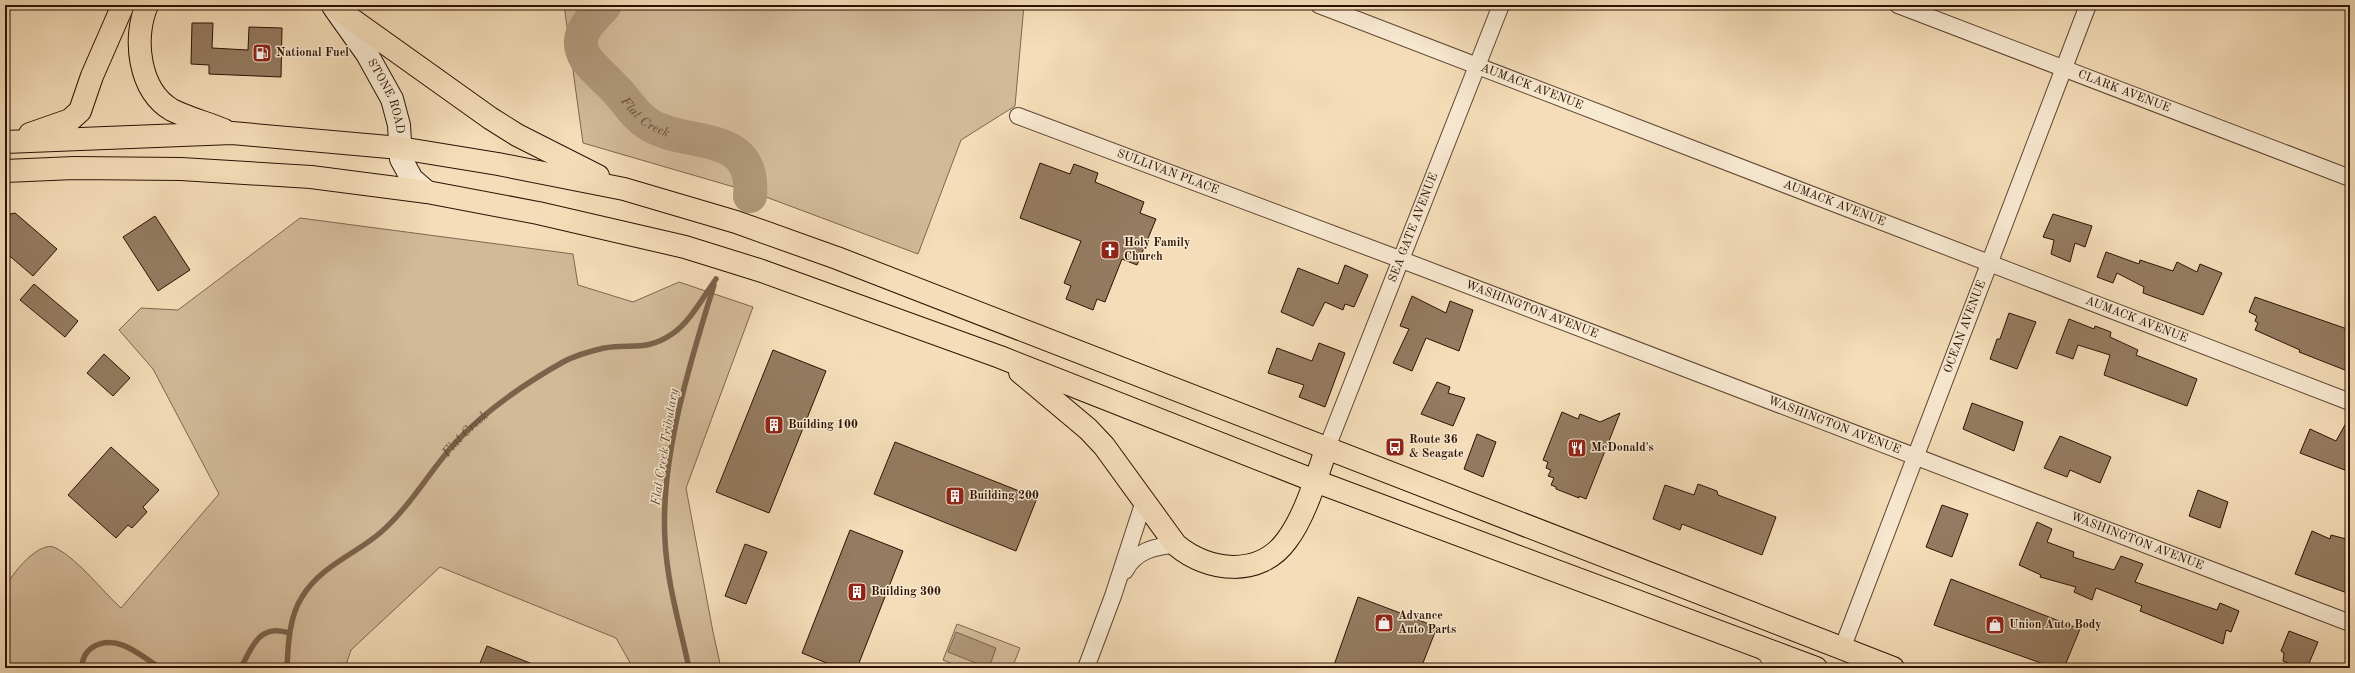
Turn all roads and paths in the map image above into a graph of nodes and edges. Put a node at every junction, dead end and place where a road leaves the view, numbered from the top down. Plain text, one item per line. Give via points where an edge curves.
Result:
1 (123, 5) edge
2 (148, 5) edge
3 (332, 5) edge
4 (1319, 5) edge
5 (1501, 5) edge
6 (1898, 5) edge
7 (2088, 5) edge
8 (1478, 66) junction
9 (2064, 68) junction
10 (1018, 116) dead end
11 (232, 133) junction
12 (8, 142) edge
13 (400, 148) junction
14 (5, 171) edge
15 (2350, 178) edge
16 (624, 190) junction
17 (427, 192) junction
18 (1319, 228) joint
19 (1402, 260) junction
20 (1990, 262) junction
21 (1000, 357) junction
22 (2350, 402) edge
23 (1326, 450) junction
24 (1916, 456) junction
25 (1315, 481) junction
26 (1144, 502) junction
27 (1176, 545) junction
28 (1113, 596) junction
29 (2350, 623) edge
30 (1755, 644) junction
31 (1842, 650) junction
32 (1086, 668) edge
33 (1775, 668) edge
34 (1816, 668) edge
35 (1893, 668) edge

1 - 12 highway via 92,76 80,111 70,120
2 - 11 highway via 139,35 140,55 151,86 172,110
3 - 13 main road, STONE ROAD via 367,54 392,99 399,125
3 - 16 highway via 503,126
4 - 8 street, AUMACK AVENUE
5 - 8 street, SEA GATE AVENUE
6 - 9 street, CLARK AVENUE
7 - 9 street, OCEAN AVENUE
8 - 19 street, SEA GATE AVENUE
8 - 20 street, AUMACK AVENUE
9 - 15 street, CLARK AVENUE
9 - 20 street, OCEAN AVENUE
10 - 18 street, SULLIVAN PLACE
11 - 12 highway
11 - 13 highway
13 - 16 highway via 498,164
13 - 17 main road, STONE ROAD via 406,171
14 - 17 highway via 74,168 241,171
16 - 23 highway via 776,236
17 - 21 highway via 538,213 685,247 762,271
18 - 19 street, WASHINGTON AVENUE
19 - 23 street, SEA GATE AVENUE
19 - 24 street, WASHINGTON AVENUE
20 - 22 street, AUMACK AVENUE
20 - 24 street, OCEAN AVENUE
21 - 25 highway
21 - 26 highway via 1088,429 1104,446
23 - 25 highway
23 - 31 highway
24 - 29 street, WASHINGTON AVENUE
24 - 31 street, OCEAN AVENUE
25 - 27 highway via 1290,536 1274,554 1263,560 1242,567 1212,565 1186,554
25 - 30 highway
26 - 27 highway
26 - 28 street
27 - 28 street via 1151,548 1137,556 1126,568
28 - 32 street
30 - 33 street via 1767,655
30 - 34 highway
31 - 35 highway

